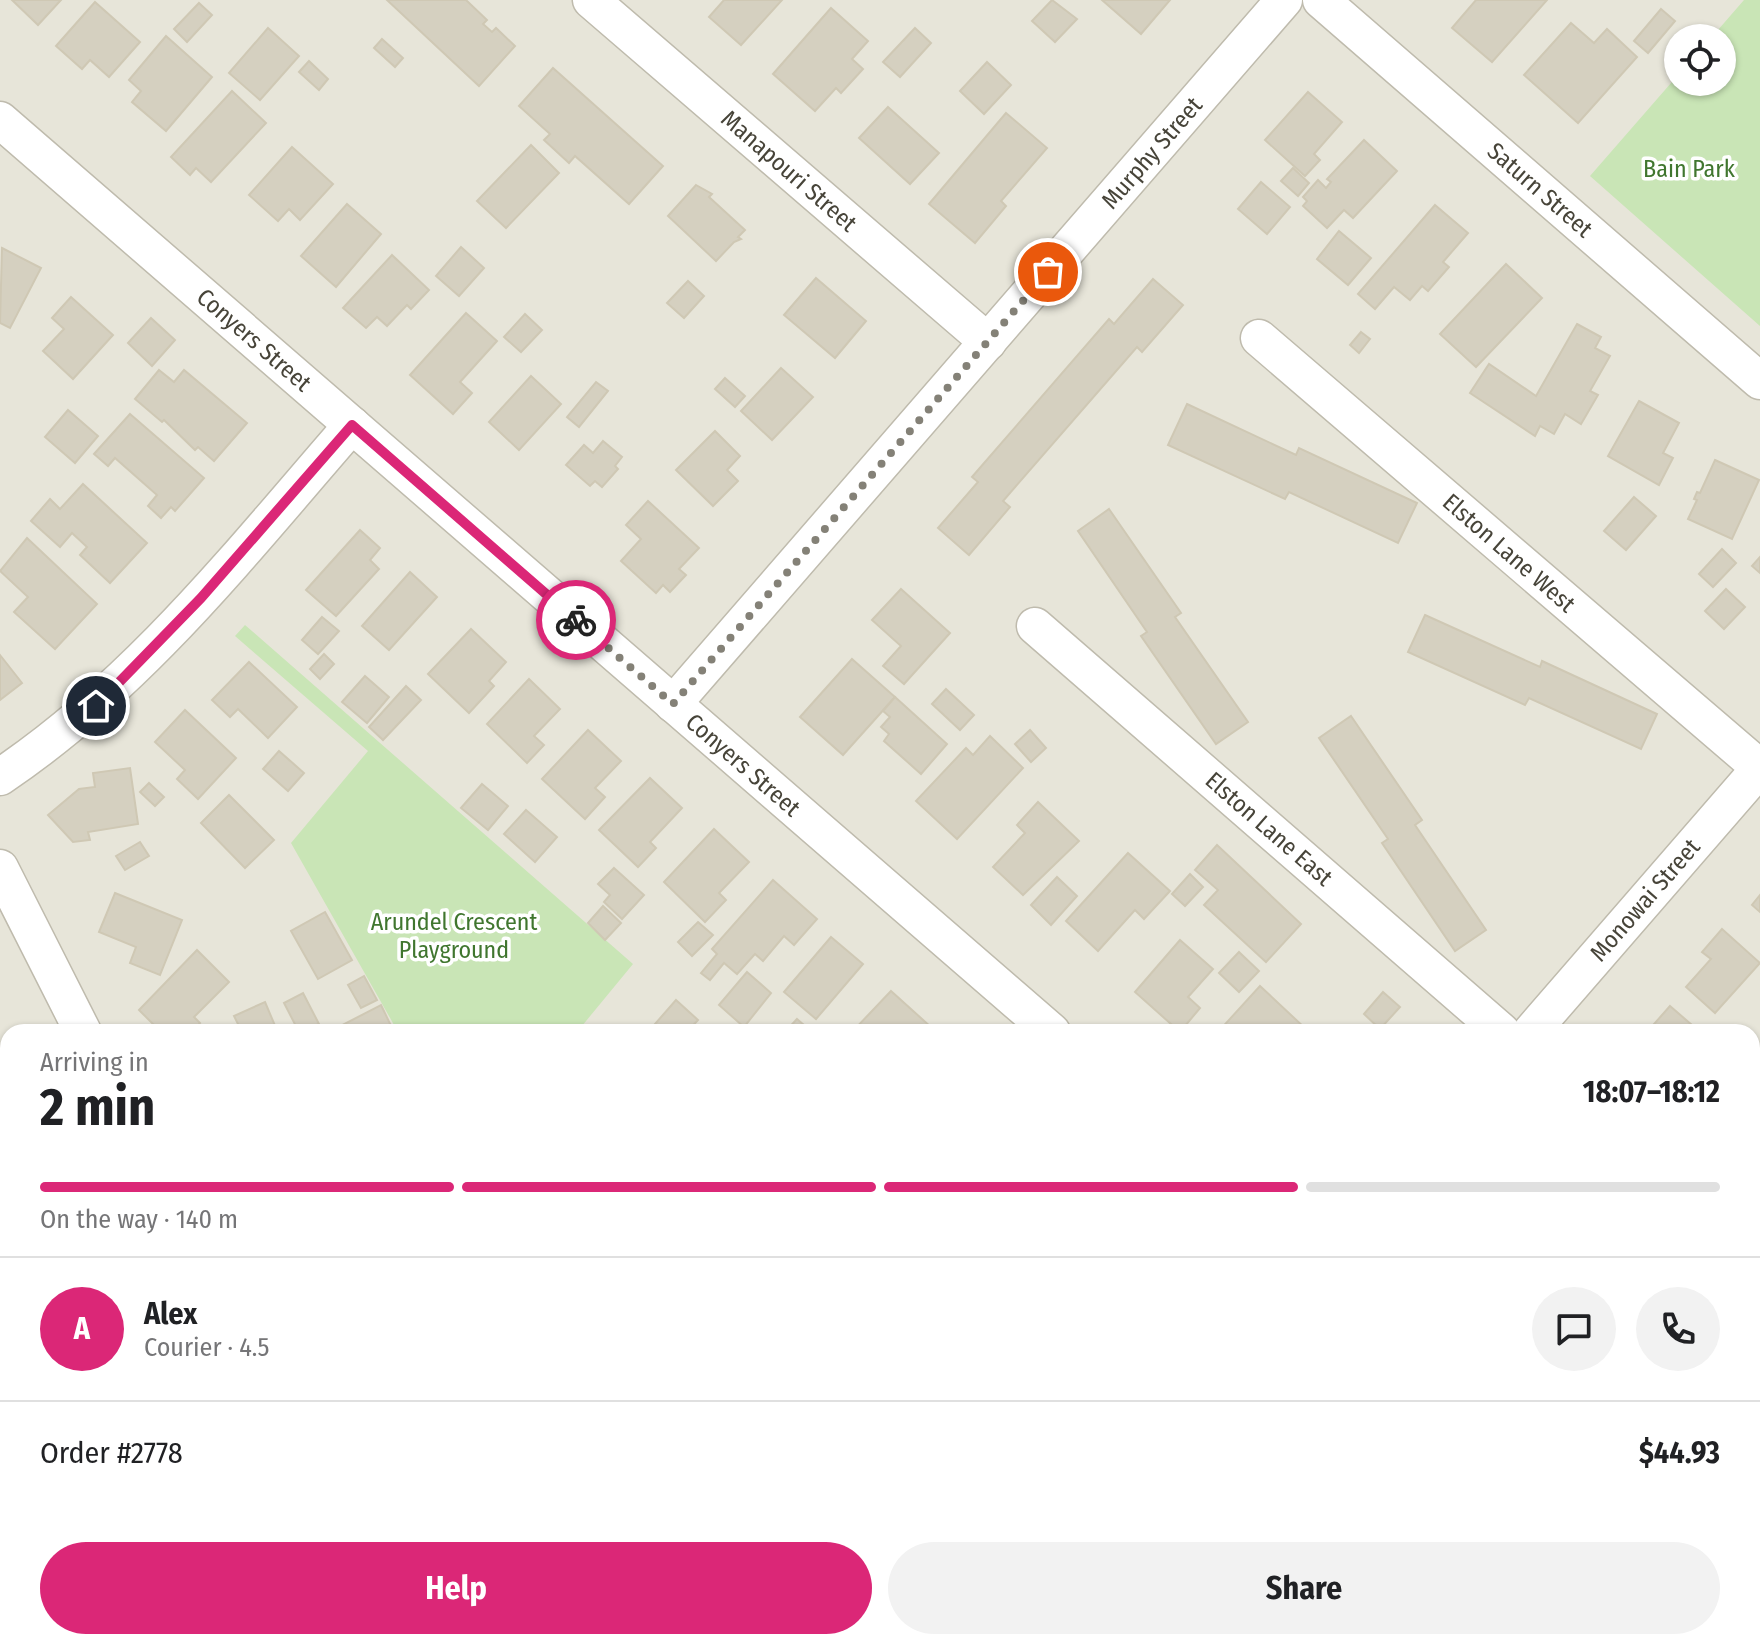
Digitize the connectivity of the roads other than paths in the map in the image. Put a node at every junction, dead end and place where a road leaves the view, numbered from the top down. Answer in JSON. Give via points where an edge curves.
{"nodes":[{"id":1,"x":591,"y":0,"type":"edge"},
{"id":2,"x":1284,"y":0,"type":"edge"},
{"id":3,"x":1321,"y":0,"type":"edge"},
{"id":4,"x":0,"y":120,"type":"edge"},
{"id":5,"x":1259,"y":338,"type":"dead end"},
{"id":6,"x":988,"y":342,"type":"junction"},
{"id":7,"x":1760,"y":381,"type":"edge"},
{"id":8,"x":352,"y":425,"type":"junction"},
{"id":9,"x":1035,"y":626,"type":"dead end"},
{"id":10,"x":673,"y":704,"type":"junction"},
{"id":11,"x":1760,"y":768,"type":"edge"},
{"id":12,"x":0,"y":777,"type":"edge"},
{"id":13,"x":0,"y":868,"type":"edge"},
{"id":14,"x":79,"y":1024,"type":"edge"},
{"id":15,"x":1043,"y":1024,"type":"edge"},
{"id":16,"x":1493,"y":1024,"type":"edge"},
{"id":17,"x":1538,"y":1024,"type":"edge"}],
"edges":[{"from":1,"to":6,"type":"street","name":"Manapouri Street"},
{"from":2,"to":6,"type":"street","name":"Murphy Street"},
{"from":3,"to":7,"type":"street","name":"Saturn Street"},
{"from":4,"to":8,"type":"street","name":"Conyers Street"},
{"from":5,"to":11,"type":"street","name":"Elston Lane West"},
{"from":6,"to":10,"type":"street","name":"Murphy Street"},
{"from":8,"to":10,"type":"street","name":"Conyers Street"},
{"from":8,"to":12,"type":"street","via":[[152,651],[96,706]]},
{"from":9,"to":16,"type":"street","name":"Elston Lane East"},
{"from":10,"to":15,"type":"street","name":"Conyers Street"},
{"from":11,"to":17,"type":"street","name":"Monowai Street"},
{"from":13,"to":14,"type":"street"}]}
